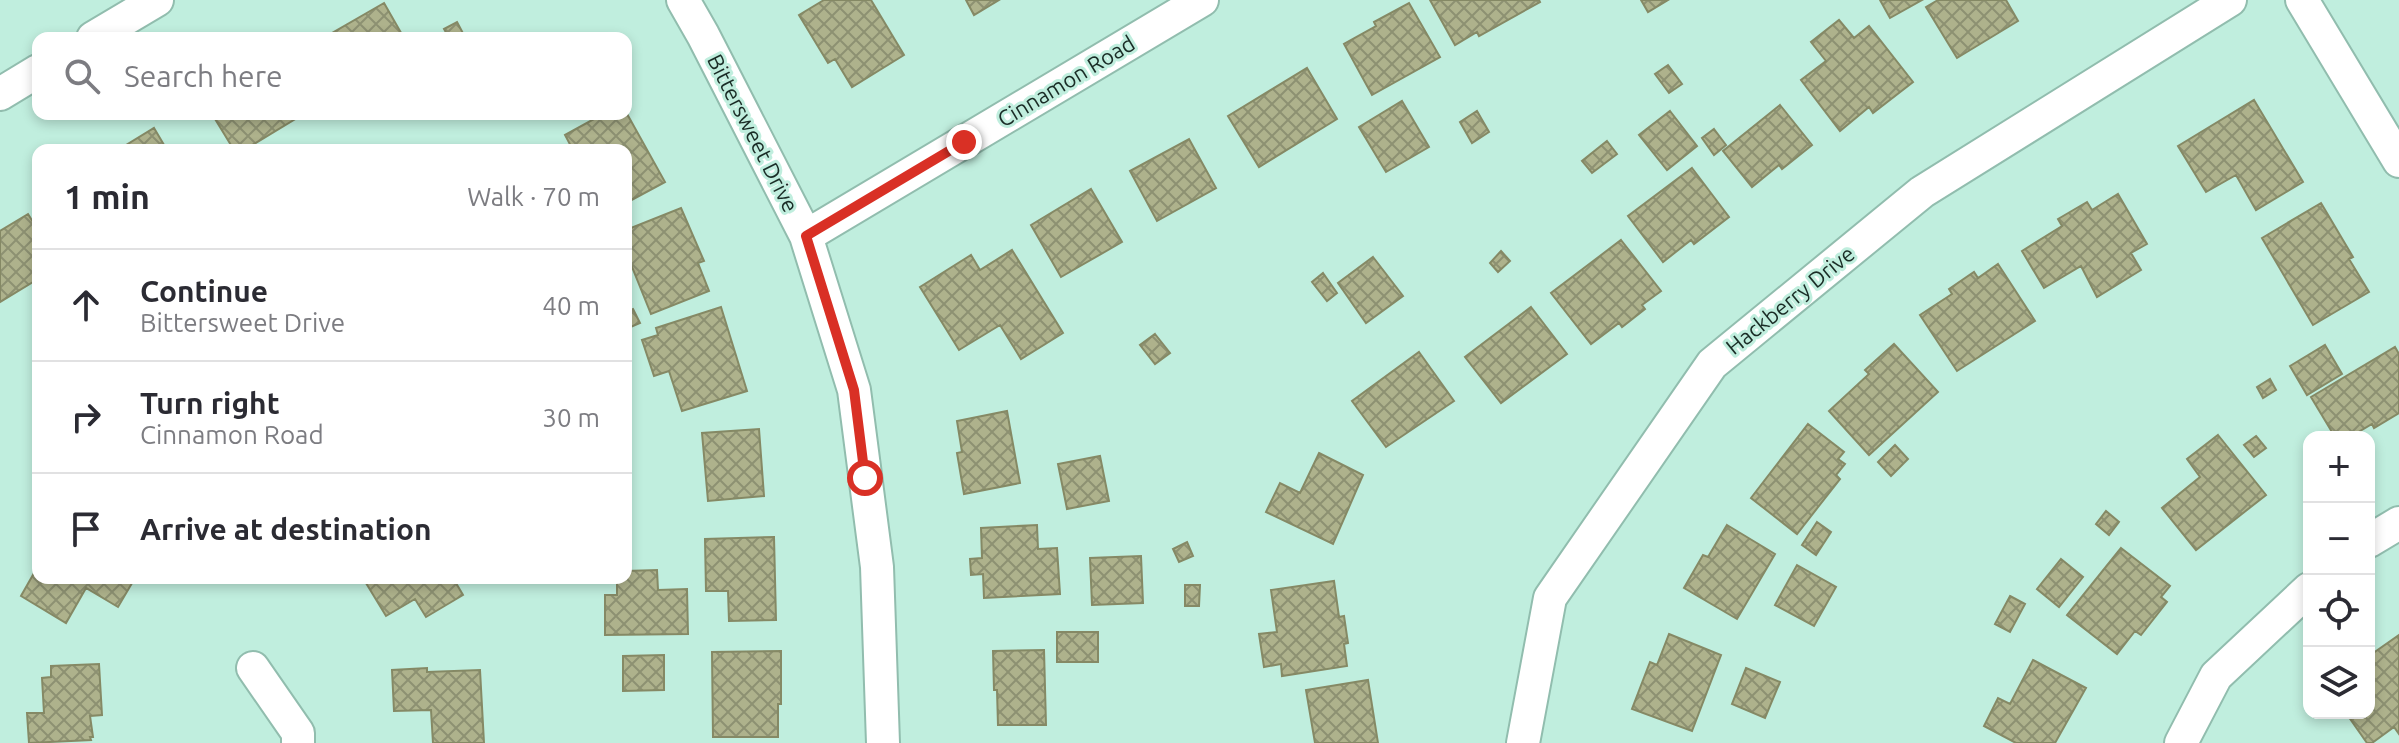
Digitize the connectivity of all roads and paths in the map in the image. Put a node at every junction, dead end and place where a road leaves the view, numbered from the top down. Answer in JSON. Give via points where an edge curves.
{"nodes":[{"id":1,"x":157,"y":0,"type":"edge"},
{"id":2,"x":683,"y":0,"type":"edge"},
{"id":3,"x":1202,"y":0,"type":"edge"},
{"id":4,"x":2230,"y":0,"type":"edge"},
{"id":5,"x":2302,"y":0,"type":"edge"},
{"id":6,"x":103,"y":32,"type":"edge"},
{"id":7,"x":32,"y":75,"type":"edge"},
{"id":8,"x":0,"y":94,"type":"edge"},
{"id":9,"x":2399,"y":161,"type":"edge"},
{"id":10,"x":806,"y":236,"type":"junction"},
{"id":11,"x":2399,"y":523,"type":"edge"},
{"id":12,"x":2375,"y":537,"type":"edge"},
{"id":13,"x":2303,"y":595,"type":"edge"},
{"id":14,"x":253,"y":668,"type":"dead end"},
{"id":15,"x":298,"y":743,"type":"edge"},
{"id":16,"x":883,"y":743,"type":"edge"},
{"id":17,"x":1523,"y":743,"type":"edge"},
{"id":18,"x":2181,"y":743,"type":"edge"}],
"edges":[{"from":1,"to":6,"type":"street"},
{"from":2,"to":10,"type":"street","name":"Bittersweet Drive"},
{"from":3,"to":10,"type":"street","name":"Cinnamon Road"},
{"from":4,"to":17,"type":"street","name":"Hackberry Drive","via":[[1922,192],[1712,364],[1550,598]]},
{"from":5,"to":9,"type":"street"},
{"from":7,"to":8,"type":"street"},
{"from":10,"to":16,"type":"street","name":"Bittersweet Drive","via":[[854,390],[877,567]]},
{"from":11,"to":12,"type":"street"},
{"from":13,"to":18,"type":"street","via":[[2216,676]]},
{"from":14,"to":15,"type":"street","via":[[298,733]]}]}
